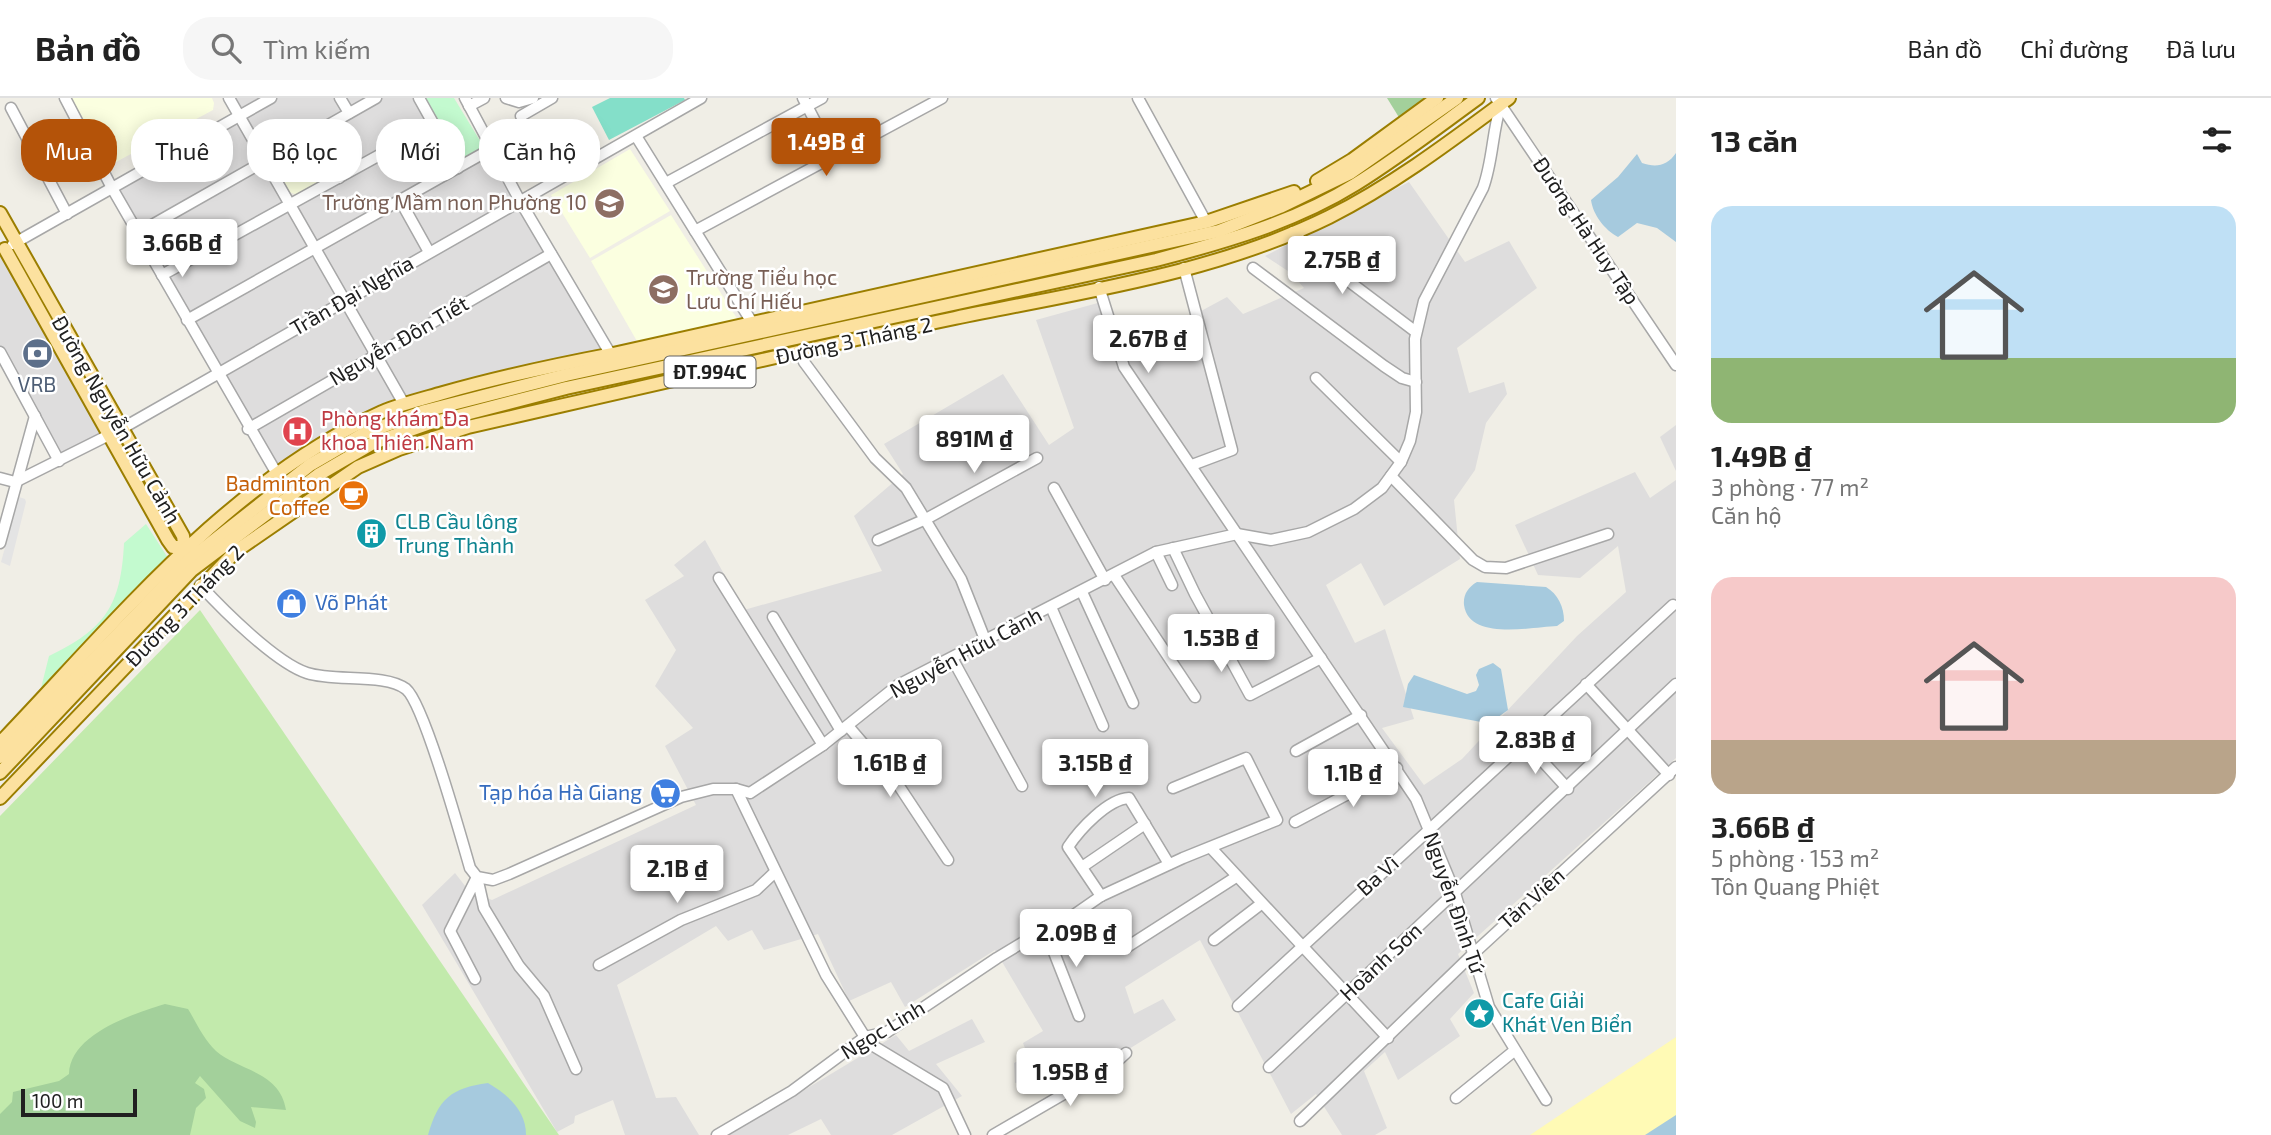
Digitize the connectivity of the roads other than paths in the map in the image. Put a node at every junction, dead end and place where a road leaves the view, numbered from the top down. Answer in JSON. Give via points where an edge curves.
{"nodes":[{"id":1,"x":65,"y":98,"type":"edge"},
{"id":2,"x":229,"y":98,"type":"edge"},
{"id":3,"x":271,"y":98,"type":"edge"},
{"id":4,"x":340,"y":98,"type":"edge"},
{"id":5,"x":376,"y":98,"type":"edge"},
{"id":6,"x":419,"y":98,"type":"edge"},
{"id":7,"x":484,"y":98,"type":"edge"},
{"id":8,"x":506,"y":98,"type":"edge"},
{"id":9,"x":533,"y":98,"type":"edge"},
{"id":10,"x":552,"y":98,"type":"edge"},
{"id":11,"x":822,"y":98,"type":"edge"},
{"id":12,"x":942,"y":98,"type":"edge"},
{"id":13,"x":1138,"y":98,"type":"edge"},
{"id":14,"x":1437,"y":98,"type":"edge"},
{"id":15,"x":1457,"y":98,"type":"edge"},
{"id":16,"x":1478,"y":98,"type":"edge"},
{"id":17,"x":695,"y":100,"type":"edge"},
{"id":18,"x":1502,"y":100,"type":"edge"},
{"id":19,"x":467,"y":102,"type":"edge"},
{"id":20,"x":805,"y":102,"type":"edge"},
{"id":21,"x":11,"y":108,"type":"dead end"},
{"id":22,"x":349,"y":113,"type":"junction"},
{"id":23,"x":239,"y":116,"type":"junction"},
{"id":24,"x":521,"y":116,"type":"dead end"},
{"id":25,"x":339,"y":119,"type":"edge"},
{"id":26,"x":431,"y":119,"type":"edge"},
{"id":27,"x":479,"y":126,"type":"edge"},
{"id":28,"x":247,"y":130,"type":"edge"},
{"id":29,"x":636,"y":136,"type":"junction"},
{"id":30,"x":834,"y":156,"type":"junction"},
{"id":31,"x":247,"y":171,"type":"edge"},
{"id":32,"x":277,"y":182,"type":"edge"},
{"id":33,"x":332,"y":182,"type":"edge"},
{"id":34,"x":432,"y":182,"type":"edge"},
{"id":35,"x":509,"y":182,"type":"edge"},
{"id":36,"x":666,"y":183,"type":"junction"},
{"id":37,"x":112,"y":188,"type":"junction"},
{"id":38,"x":400,"y":200,"type":"junction"},
{"id":39,"x":520,"y":201,"type":"junction"},
{"id":40,"x":290,"y":205,"type":"junction"},
{"id":41,"x":0,"y":213,"type":"edge"},
{"id":42,"x":67,"y":214,"type":"junction"},
{"id":43,"x":1206,"y":222,"type":"junction"},
{"id":44,"x":695,"y":231,"type":"junction"},
{"id":45,"x":1293,"y":232,"type":"junction"},
{"id":46,"x":138,"y":233,"type":"junction"},
{"id":47,"x":7,"y":248,"type":"edge"},
{"id":48,"x":314,"y":249,"type":"junction"},
{"id":49,"x":429,"y":252,"type":"junction"},
{"id":50,"x":551,"y":254,"type":"junction"},
{"id":51,"x":1184,"y":268,"type":"junction"},
{"id":52,"x":1253,"y":268,"type":"dead end"},
{"id":53,"x":162,"y":275,"type":"junction"},
{"id":54,"x":1099,"y":287,"type":"junction"},
{"id":55,"x":343,"y":301,"type":"junction"},
{"id":56,"x":799,"y":318,"type":"junction"},
{"id":57,"x":187,"y":320,"type":"junction"},
{"id":58,"x":756,"y":328,"type":"junction"},
{"id":59,"x":1416,"y":332,"type":"junction"},
{"id":60,"x":770,"y":344,"type":"junction"},
{"id":61,"x":0,"y":352,"type":"edge"},
{"id":62,"x":801,"y":352,"type":"junction"},
{"id":63,"x":374,"y":355,"type":"junction"},
{"id":64,"x":773,"y":358,"type":"junction"},
{"id":65,"x":614,"y":359,"type":"junction"},
{"id":66,"x":1676,"y":365,"type":"edge"},
{"id":67,"x":217,"y":374,"type":"junction"},
{"id":68,"x":1316,"y":378,"type":"dead end"},
{"id":69,"x":1416,"y":382,"type":"junction"},
{"id":70,"x":404,"y":404,"type":"junction"},
{"id":71,"x":35,"y":416,"type":"junction"},
{"id":72,"x":248,"y":429,"type":"junction"},
{"id":73,"x":115,"y":432,"type":"junction"},
{"id":74,"x":351,"y":456,"type":"junction"},
{"id":75,"x":1037,"y":458,"type":"dead end"},
{"id":76,"x":59,"y":461,"type":"junction"},
{"id":77,"x":1401,"y":462,"type":"junction"},
{"id":78,"x":1192,"y":465,"type":"junction"},
{"id":79,"x":358,"y":467,"type":"junction"},
{"id":80,"x":277,"y":474,"type":"junction"},
{"id":81,"x":1391,"y":476,"type":"junction"},
{"id":82,"x":0,"y":478,"type":"edge"},
{"id":83,"x":15,"y":482,"type":"junction"},
{"id":84,"x":1054,"y":488,"type":"dead end"},
{"id":85,"x":297,"y":490,"type":"junction"},
{"id":86,"x":303,"y":503,"type":"junction"},
{"id":87,"x":926,"y":519,"type":"junction"},
{"id":88,"x":253,"y":522,"type":"junction"},
{"id":89,"x":264,"y":530,"type":"junction"},
{"id":90,"x":1237,"y":534,"type":"junction"},
{"id":91,"x":1608,"y":534,"type":"dead end"},
{"id":92,"x":878,"y":540,"type":"dead end"},
{"id":93,"x":0,"y":543,"type":"edge"},
{"id":94,"x":1173,"y":548,"type":"junction"},
{"id":95,"x":1156,"y":552,"type":"junction"},
{"id":96,"x":187,"y":557,"type":"junction"},
{"id":97,"x":719,"y":578,"type":"dead end"},
{"id":98,"x":1109,"y":578,"type":"junction"},
{"id":99,"x":200,"y":585,"type":"junction"},
{"id":100,"x":1172,"y":585,"type":"dead end"},
{"id":101,"x":1082,"y":592,"type":"junction"},
{"id":102,"x":1673,"y":605,"type":"dead end"},
{"id":103,"x":1051,"y":607,"type":"junction"},
{"id":104,"x":773,"y":617,"type":"dead end"},
{"id":105,"x":986,"y":642,"type":"junction"},
{"id":106,"x":952,"y":658,"type":"junction"},
{"id":107,"x":1321,"y":658,"type":"junction"},
{"id":108,"x":1586,"y":684,"type":"junction"},
{"id":109,"x":1676,"y":684,"type":"edge"},
{"id":110,"x":1195,"y":696,"type":"dead end"},
{"id":111,"x":1133,"y":703,"type":"dead end"},
{"id":112,"x":1360,"y":715,"type":"junction"},
{"id":113,"x":1103,"y":726,"type":"dead end"},
{"id":114,"x":844,"y":729,"type":"junction"},
{"id":115,"x":1629,"y":731,"type":"junction"},
{"id":116,"x":1525,"y":742,"type":"junction"},
{"id":117,"x":0,"y":743,"type":"edge"},
{"id":118,"x":823,"y":745,"type":"junction"},
{"id":119,"x":1296,"y":751,"type":"dead end"},
{"id":120,"x":0,"y":757,"type":"edge"},
{"id":121,"x":1397,"y":768,"type":"junction"},
{"id":122,"x":1672,"y":771,"type":"edge"},
{"id":123,"x":0,"y":773,"type":"edge"},
{"id":124,"x":1022,"y":786,"type":"dead end"},
{"id":125,"x":1173,"y":788,"type":"dead end"},
{"id":126,"x":736,"y":789,"type":"junction"},
{"id":127,"x":1568,"y":789,"type":"junction"},
{"id":128,"x":0,"y":798,"type":"edge"},
{"id":129,"x":1295,"y":822,"type":"dead end"},
{"id":130,"x":1145,"y":824,"type":"junction"},
{"id":131,"x":1429,"y":829,"type":"junction"},
{"id":132,"x":1211,"y":848,"type":"junction"},
{"id":133,"x":948,"y":860,"type":"dead end"},
{"id":134,"x":1169,"y":864,"type":"junction"},
{"id":135,"x":1082,"y":867,"type":"junction"},
{"id":136,"x":774,"y":873,"type":"junction"},
{"id":137,"x":477,"y":877,"type":"junction"},
{"id":138,"x":1236,"y":877,"type":"junction"},
{"id":139,"x":1455,"y":893,"type":"junction"},
{"id":140,"x":1101,"y":896,"type":"junction"},
{"id":141,"x":1261,"y":904,"type":"junction"},
{"id":142,"x":1046,"y":932,"type":"junction"},
{"id":143,"x":1214,"y":940,"type":"dead end"},
{"id":144,"x":1127,"y":947,"type":"dead end"},
{"id":145,"x":1300,"y":947,"type":"junction"},
{"id":146,"x":1473,"y":954,"type":"junction"},
{"id":147,"x":599,"y":965,"type":"dead end"},
{"id":148,"x":475,"y":979,"type":"dead end"},
{"id":149,"x":1346,"y":994,"type":"junction"},
{"id":150,"x":1238,"y":1006,"type":"dead end"},
{"id":151,"x":1079,"y":1016,"type":"dead end"},
{"id":152,"x":865,"y":1037,"type":"junction"},
{"id":153,"x":1388,"y":1038,"type":"junction"},
{"id":154,"x":1514,"y":1051,"type":"junction"},
{"id":155,"x":1126,"y":1053,"type":"dead end"},
{"id":156,"x":1269,"y":1067,"type":"dead end"},
{"id":157,"x":576,"y":1069,"type":"dead end"},
{"id":158,"x":1456,"y":1098,"type":"dead end"},
{"id":159,"x":1546,"y":1100,"type":"dead end"},
{"id":160,"x":1300,"y":1121,"type":"dead end"},
{"id":161,"x":717,"y":1135,"type":"edge"},
{"id":162,"x":965,"y":1135,"type":"edge"},
{"id":163,"x":993,"y":1135,"type":"edge"}],
"edges":[{"from":1,"to":37,"type":"street"},
{"from":2,"to":23,"type":"street"},
{"from":3,"to":23,"type":"street"},
{"from":4,"to":22,"type":"street"},
{"from":5,"to":22,"type":"street"},
{"from":6,"to":26,"type":"street"},
{"from":7,"to":19,"type":"street"},
{"from":8,"to":9,"type":"street","via":[[519,102]]},
{"from":10,"to":24,"type":"street"},
{"from":11,"to":20,"type":"street"},
{"from":12,"to":30,"type":"street"},
{"from":13,"to":43,"type":"street"},
{"from":14,"to":43,"type":"main road","name":"Đường 3 Tháng 2","number":"ĐT.994C","via":[[1324,177],[1283,197]]},
{"from":15,"to":56,"type":"main road","name":"Đường 3 Tháng 2","number":"ĐT.994C","via":[[1350,173],[1219,231]]},
{"from":16,"to":60,"type":"main road","name":"Đường 3 Tháng 2","number":"ĐT.994C","via":[[1355,185],[1283,220],[1220,243]]},
{"from":17,"to":29,"type":"street","name":"Trần Đại Nghĩa"},
{"from":18,"to":45,"type":"main road","name":"Đường 3 Tháng 2","number":"ĐT.994C","via":[[1464,132],[1376,191]]},
{"from":18,"to":59,"type":"street","name":"Nguyễn Hữu Cảnh","via":[[1490,169],[1424,302]]},
{"from":18,"to":66,"type":"street","name":"Đường Hà Huy Tập"},
{"from":19,"to":27,"type":"street"},
{"from":20,"to":30,"type":"street"},
{"from":20,"to":36,"type":"street"},
{"from":21,"to":42,"type":"street"},
{"from":22,"to":25,"type":"street"},
{"from":23,"to":28,"type":"street"},
{"from":23,"to":37,"type":"street"},
{"from":29,"to":36,"type":"street"},
{"from":29,"to":39,"type":"street","name":"Trần Đại Nghĩa"},
{"from":30,"to":44,"type":"street"},
{"from":31,"to":46,"type":"street"},
{"from":32,"to":40,"type":"street"},
{"from":33,"to":40,"type":"street"},
{"from":34,"to":38,"type":"street"},
{"from":35,"to":39,"type":"street"},
{"from":36,"to":44,"type":"street"},
{"from":37,"to":42,"type":"street"},
{"from":37,"to":46,"type":"street"},
{"from":38,"to":48,"type":"street"},
{"from":38,"to":49,"type":"street"},
{"from":39,"to":49,"type":"street","name":"Trần Đại Nghĩa"},
{"from":39,"to":50,"type":"street"},
{"from":40,"to":48,"type":"street"},
{"from":40,"to":53,"type":"street"},
{"from":41,"to":47,"type":"main road"},
{"from":42,"to":47,"type":"street"},
{"from":43,"to":56,"type":"main road","name":"Đường 3 Tháng 2","number":"ĐT.994C"},
{"from":44,"to":58,"type":"street"},
{"from":45,"to":51,"type":"main road","name":"Đường 3 Tháng 2","number":"ĐT.994C"},
{"from":45,"to":59,"type":"street","via":[[1328,266]]},
{"from":46,"to":53,"type":"street"},
{"from":47,"to":73,"type":"main road","name":"Đường Nguyễn Hữu Cảnh"},
{"from":48,"to":55,"type":"street"},
{"from":48,"to":57,"type":"street"},
{"from":49,"to":55,"type":"street","name":"Trần Đại Nghĩa"},
{"from":50,"to":63,"type":"street","name":"Nguyễn Đôn Tiết"},
{"from":50,"to":65,"type":"street"},
{"from":51,"to":54,"type":"main road","name":"Đường 3 Tháng 2","number":"ĐT.994C"},
{"from":51,"to":78,"type":"street","via":[[1232,450]]},
{"from":52,"to":69,"type":"street","via":[[1384,366]]},
{"from":53,"to":57,"type":"street"},
{"from":54,"to":62,"type":"main road","name":"Đường 3 Tháng 2","number":"ĐT.994C"},
{"from":54,"to":78,"type":"street","name":"Nguyễn Đình Tứ","via":[[1124,367]]},
{"from":55,"to":63,"type":"street"},
{"from":55,"to":67,"type":"street","name":"Trần Đại Nghĩa"},
{"from":56,"to":58,"type":"main road","name":"Đường 3 Tháng 2","number":"ĐT.994C"},
{"from":57,"to":67,"type":"street"},
{"from":58,"to":65,"type":"main road","name":"Đường 3 Tháng 2","number":"ĐT.994C"},
{"from":59,"to":69,"type":"street","name":"Nguyễn Hữu Cảnh"},
{"from":60,"to":64,"type":"main road"},
{"from":60,"to":74,"type":"main road","name":"Đường 3 Tháng 2","number":"ĐT.994C","via":[[427,424]]},
{"from":61,"to":71,"type":"street"},
{"from":62,"to":64,"type":"main road","name":"Đường 3 Tháng 2","number":"ĐT.994C"},
{"from":62,"to":87,"type":"street","via":[[875,458],[906,488]]},
{"from":63,"to":70,"type":"street"},
{"from":63,"to":72,"type":"street","name":"Nguyễn Đôn Tiết"},
{"from":64,"to":79,"type":"main road","name":"Đường 3 Tháng 2","number":"ĐT.994C","via":[[468,427]]},
{"from":65,"to":70,"type":"main road","name":"Đường 3 Tháng 2","number":"ĐT.994C","via":[[531,370]]},
{"from":65,"to":96,"type":"main road","name":"Đường 3 Tháng 2","number":"ĐT.994C","via":[[425,411],[365,433],[310,465]]},
{"from":67,"to":72,"type":"street"},
{"from":67,"to":73,"type":"street","name":"Trần Đại Nghĩa"},
{"from":68,"to":77,"type":"street"},
{"from":69,"to":77,"type":"street","name":"Nguyễn Hữu Cảnh","via":[[1416,412]]},
{"from":70,"to":80,"type":"main road","name":"Đường 3 Tháng 2","number":"ĐT.994C","via":[[329,439]]},
{"from":71,"to":76,"type":"street"},
{"from":71,"to":83,"type":"street"},
{"from":72,"to":80,"type":"street"},
{"from":73,"to":76,"type":"street","name":"Trần Đại Nghĩa"},
{"from":73,"to":96,"type":"main road","name":"Đường Nguyễn Hữu Cảnh","via":[[173,547]]},
{"from":74,"to":79,"type":"main road"},
{"from":74,"to":85,"type":"main road","name":"Đường 3 Tháng 2","number":"ĐT.994C"},
{"from":75,"to":87,"type":"street"},
{"from":76,"to":83,"type":"street","name":"Trần Đại Nghĩa"},
{"from":77,"to":81,"type":"street","name":"Nguyễn Hữu Cảnh"},
{"from":78,"to":90,"type":"street","name":"Nguyễn Đình Tứ"},
{"from":79,"to":86,"type":"main road","name":"Đường 3 Tháng 2","number":"ĐT.994C"},
{"from":80,"to":96,"type":"main road","name":"Đường 3 Tháng 2","number":"ĐT.994C"},
{"from":81,"to":90,"type":"street","name":"Nguyễn Hữu Cảnh","via":[[1354,509],[1308,532],[1271,540]]},
{"from":81,"to":91,"type":"street","via":[[1485,567],[1506,568]]},
{"from":82,"to":83,"type":"street"},
{"from":83,"to":93,"type":"street"},
{"from":84,"to":98,"type":"street"},
{"from":85,"to":86,"type":"street"},
{"from":85,"to":88,"type":"main road","name":"Đường 3 Tháng 2","number":"ĐT.994C"},
{"from":86,"to":89,"type":"main road","name":"Đường 3 Tháng 2","number":"ĐT.994C"},
{"from":87,"to":92,"type":"street"},
{"from":87,"to":105,"type":"street","via":[[961,579]]},
{"from":88,"to":89,"type":"street"},
{"from":88,"to":96,"type":"main road","name":"Đường 3 Tháng 2","number":"ĐT.994C"},
{"from":89,"to":99,"type":"main road","name":"Đường 3 Tháng 2","number":"ĐT.994C"},
{"from":90,"to":94,"type":"street","name":"Nguyễn Hữu Cảnh"},
{"from":90,"to":107,"type":"street","name":"Nguyễn Đình Tứ"},
{"from":94,"to":95,"type":"street","name":"Nguyễn Hữu Cảnh"},
{"from":94,"to":107,"type":"street","via":[[1250,695]]},
{"from":95,"to":98,"type":"street","name":"Nguyễn Hữu Cảnh"},
{"from":95,"to":100,"type":"street"},
{"from":96,"to":99,"type":"main road"},
{"from":96,"to":117,"type":"main road","name":"Đường 3 Tháng 2","number":"ĐT.994C"},
{"from":96,"to":120,"type":"main road","name":"Đường 3 Tháng 2","number":"ĐT.994C"},
{"from":96,"to":123,"type":"main road","name":"Đường 3 Tháng 2","number":"ĐT.994C"},
{"from":97,"to":118,"type":"street"},
{"from":98,"to":101,"type":"street","name":"Nguyễn Hữu Cảnh"},
{"from":98,"to":110,"type":"street"},
{"from":99,"to":128,"type":"main road","name":"Đường 3 Tháng 2","number":"ĐT.994C"},
{"from":99,"to":137,"type":"street","via":[[289,665],[331,678],[393,682],[407,690],[425,725],[470,868]]},
{"from":101,"to":103,"type":"street","name":"Nguyễn Hữu Cảnh"},
{"from":101,"to":111,"type":"street"},
{"from":102,"to":108,"type":"street","name":"Ba Vì"},
{"from":103,"to":105,"type":"street","name":"Nguyễn Hữu Cảnh"},
{"from":103,"to":113,"type":"street"},
{"from":104,"to":114,"type":"street"},
{"from":105,"to":106,"type":"street","name":"Nguyễn Hữu Cảnh"},
{"from":106,"to":114,"type":"street","name":"Nguyễn Hữu Cảnh","via":[[898,685]]},
{"from":106,"to":124,"type":"street"},
{"from":107,"to":112,"type":"street","name":"Nguyễn Đình Tứ"},
{"from":108,"to":115,"type":"street"},
{"from":108,"to":116,"type":"street","name":"Ba Vì"},
{"from":109,"to":115,"type":"street","name":"Hoành Sơn"},
{"from":112,"to":119,"type":"street"},
{"from":112,"to":121,"type":"street","name":"Nguyễn Đình Tứ"},
{"from":114,"to":118,"type":"street","name":"Nguyễn Hữu Cảnh"},
{"from":114,"to":133,"type":"street","via":[[897,783]]},
{"from":115,"to":122,"type":"street"},
{"from":115,"to":127,"type":"street","name":"Hoành Sơn"},
{"from":116,"to":127,"type":"street"},
{"from":116,"to":131,"type":"street","name":"Ba Vì"},
{"from":118,"to":126,"type":"street","name":"Nguyễn Hữu Cảnh","via":[[750,793]]},
{"from":121,"to":129,"type":"street"},
{"from":121,"to":131,"type":"street","name":"Nguyễn Đình Tứ"},
{"from":122,"to":146,"type":"street","name":"Tản Viên"},
{"from":125,"to":132,"type":"street","name":"Ngọc Linh","via":[[1246,758],[1277,820]]},
{"from":126,"to":136,"type":"street"},
{"from":126,"to":137,"type":"street","name":"Nguyễn Hữu Cảnh","via":[[681,797],[509,874],[493,880]]},
{"from":127,"to":139,"type":"street","name":"Hoành Sơn"},
{"from":130,"to":134,"type":"street"},
{"from":130,"to":135,"type":"street"},
{"from":130,"to":135,"type":"street","via":[[1129,798],[1119,799],[1068,847]]},
{"from":131,"to":139,"type":"street","name":"Nguyễn Đình Tứ"},
{"from":131,"to":145,"type":"street","name":"Ba Vì"},
{"from":132,"to":134,"type":"street","name":"Ngọc Linh"},
{"from":132,"to":138,"type":"street"},
{"from":134,"to":140,"type":"street","name":"Ngọc Linh"},
{"from":135,"to":140,"type":"street"},
{"from":136,"to":147,"type":"street","via":[[756,890],[681,920]]},
{"from":136,"to":152,"type":"street","via":[[825,975]]},
{"from":137,"to":148,"type":"street","via":[[450,932]]},
{"from":137,"to":157,"type":"street","via":[[484,908],[519,967],[544,996]]},
{"from":138,"to":141,"type":"street"},
{"from":138,"to":144,"type":"street"},
{"from":139,"to":146,"type":"street","name":"Nguyễn Đình Tứ"},
{"from":139,"to":149,"type":"street","name":"Hoành Sơn"},
{"from":140,"to":142,"type":"street","name":"Ngọc Linh"},
{"from":141,"to":143,"type":"street"},
{"from":141,"to":145,"type":"street"},
{"from":142,"to":151,"type":"street"},
{"from":142,"to":152,"type":"street","name":"Ngọc Linh","via":[[997,958],[887,1032]]},
{"from":145,"to":149,"type":"street"},
{"from":145,"to":150,"type":"street","name":"Ba Vì"},
{"from":146,"to":153,"type":"street","name":"Tản Viên"},
{"from":146,"to":154,"type":"street","name":"Nguyễn Đình Tứ","via":[[1489,1007]]},
{"from":149,"to":153,"type":"street"},
{"from":149,"to":156,"type":"street","name":"Hoành Sơn"},
{"from":152,"to":161,"type":"street","name":"Ngọc Linh","via":[[792,1091]]},
{"from":152,"to":162,"type":"street","via":[[943,1088]]},
{"from":153,"to":160,"type":"street","name":"Tản Viên"},
{"from":154,"to":158,"type":"street"},
{"from":154,"to":159,"type":"street","name":"Nguyễn Đình Tứ"},
{"from":155,"to":163,"type":"street","via":[[1112,1066]]}]}
